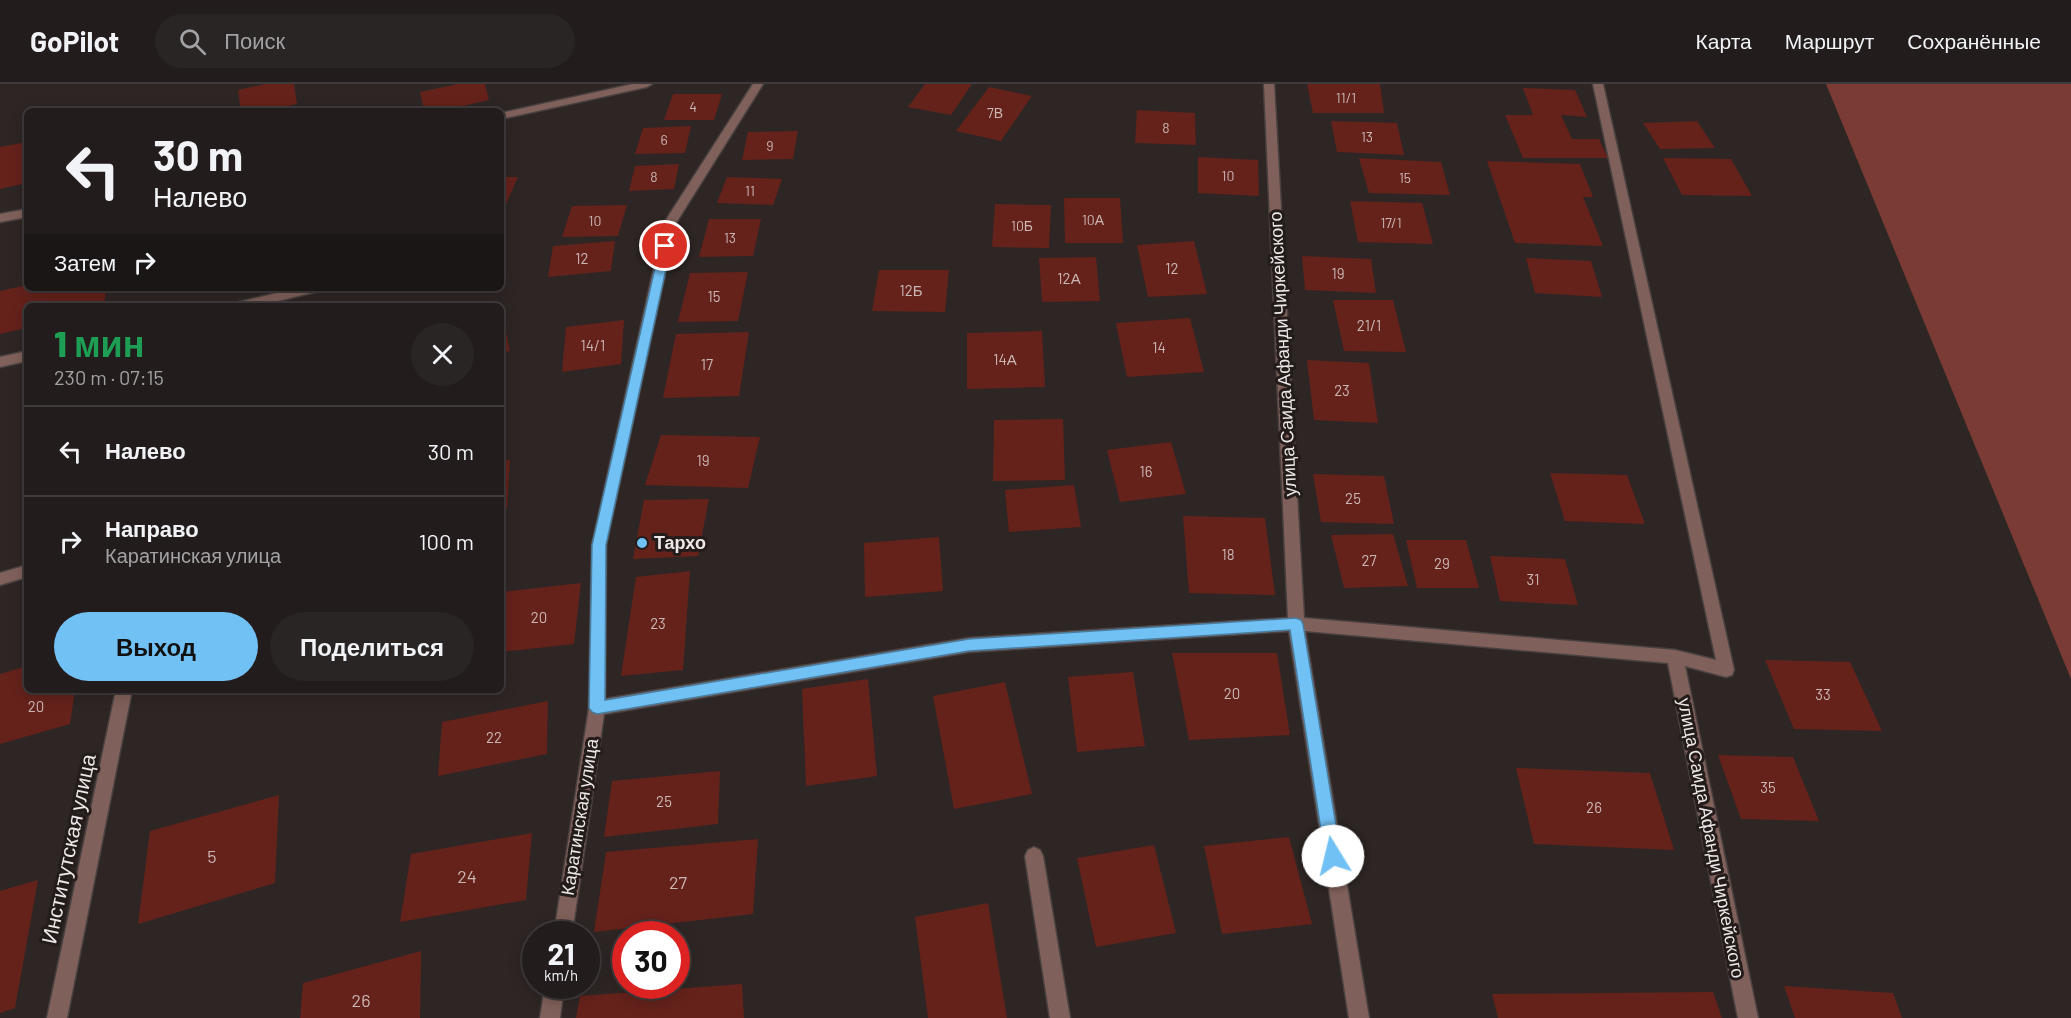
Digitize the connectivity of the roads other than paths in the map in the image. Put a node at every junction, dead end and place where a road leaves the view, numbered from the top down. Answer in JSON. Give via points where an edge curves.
{"nodes":[{"id":1,"x":647,"y":84,"type":"edge"},
{"id":2,"x":758,"y":84,"type":"edge"},
{"id":3,"x":1269,"y":84,"type":"edge"},
{"id":4,"x":1598,"y":84,"type":"edge"},
{"id":5,"x":504,"y":115,"type":"edge"},
{"id":6,"x":24,"y":214,"type":"edge"},
{"id":7,"x":0,"y":218,"type":"edge"},
{"id":8,"x":302,"y":291,"type":"edge"},
{"id":9,"x":252,"y":303,"type":"edge"},
{"id":10,"x":24,"y":357,"type":"edge"},
{"id":11,"x":0,"y":362,"type":"edge"},
{"id":12,"x":24,"y":572,"type":"edge"},
{"id":13,"x":0,"y":579,"type":"edge"},
{"id":14,"x":1296,"y":624,"type":"junction"},
{"id":15,"x":1675,"y":657,"type":"junction"},
{"id":16,"x":123,"y":693,"type":"edge"},
{"id":17,"x":597,"y":708,"type":"junction"},
{"id":18,"x":1034,"y":856,"type":"dead end"},
{"id":19,"x":565,"y":921,"type":"edge"},
{"id":20,"x":553,"y":999,"type":"edge"},
{"id":21,"x":57,"y":1018,"type":"edge"},
{"id":22,"x":550,"y":1018,"type":"edge"},
{"id":23,"x":1060,"y":1018,"type":"edge"},
{"id":24,"x":1359,"y":1018,"type":"edge"},
{"id":25,"x":1748,"y":1018,"type":"edge"}],
"edges":[{"from":1,"to":5,"type":"street"},
{"from":2,"to":17,"type":"street","name":"Каратинская улица","via":[[670,222],[599,545]]},
{"from":3,"to":14,"type":"street","name":"улица Саида Афанди Чиркейского"},
{"from":4,"to":15,"type":"street","via":[[1726,670]]},
{"from":6,"to":7,"type":"street"},
{"from":8,"to":9,"type":"street"},
{"from":10,"to":11,"type":"street"},
{"from":12,"to":13,"type":"street"},
{"from":14,"to":15,"type":"street"},
{"from":14,"to":17,"type":"street","via":[[969,645]]},
{"from":14,"to":24,"type":"street","name":"улица Саида Афанди Чиркейского"},
{"from":15,"to":25,"type":"street","name":"улица Саида Афанди Чиркейского"},
{"from":16,"to":21,"type":"street","name":"Институтская улица"},
{"from":17,"to":19,"type":"street","name":"Каратинская улица"},
{"from":18,"to":23,"type":"street"},
{"from":20,"to":22,"type":"street"}]}
